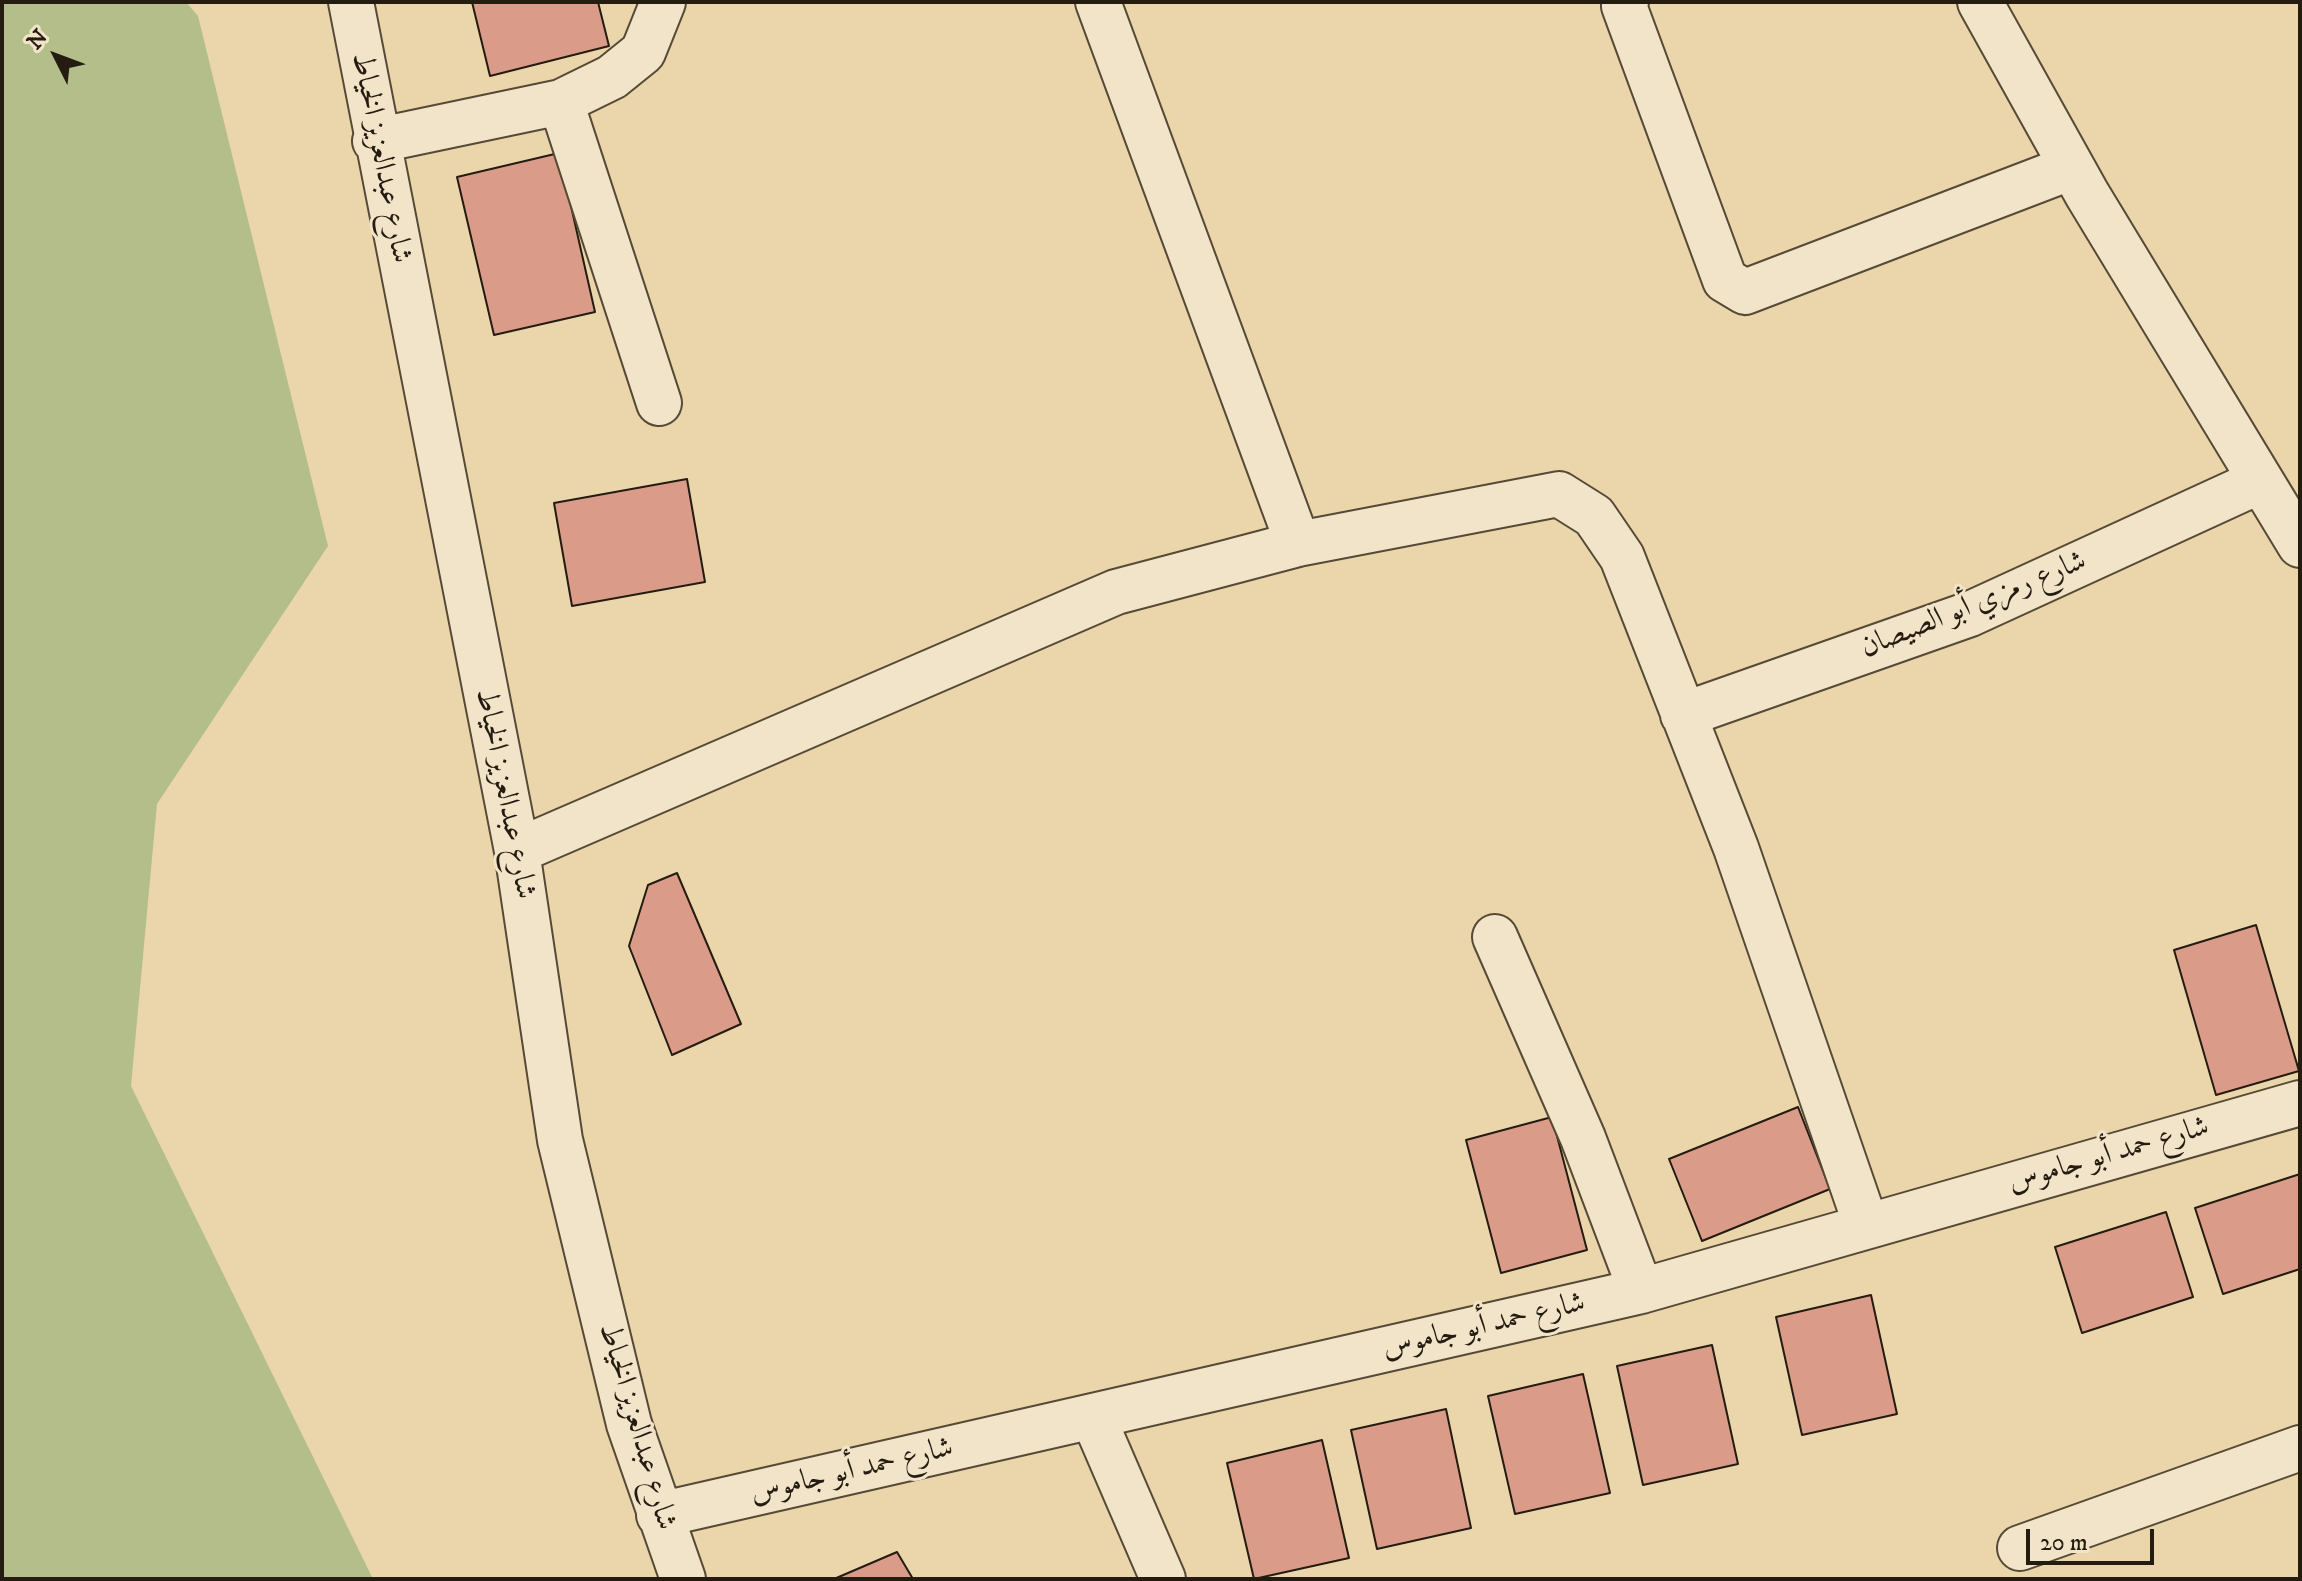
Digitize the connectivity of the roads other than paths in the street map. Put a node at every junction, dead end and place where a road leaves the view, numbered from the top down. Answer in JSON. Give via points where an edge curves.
{"nodes":[{"id":1,"x":351,"y":2,"type":"edge"},
{"id":2,"x":663,"y":2,"type":"edge"},
{"id":3,"x":1098,"y":2,"type":"edge"},
{"id":4,"x":1626,"y":2,"type":"edge"},
{"id":5,"x":1980,"y":2,"type":"edge"},
{"id":6,"x":561,"y":102,"type":"junction"},
{"id":7,"x":375,"y":141,"type":"junction"},
{"id":8,"x":2072,"y":167,"type":"junction"},
{"id":9,"x":659,"y":403,"type":"dead end"},
{"id":10,"x":2260,"y":481,"type":"junction"},
{"id":11,"x":1298,"y":544,"type":"junction"},
{"id":12,"x":2300,"y":545,"type":"edge"},
{"id":13,"x":1683,"y":715,"type":"junction"},
{"id":14,"x":517,"y":851,"type":"junction"},
{"id":15,"x":1495,"y":937,"type":"dead end"},
{"id":16,"x":2300,"y":1103,"type":"edge"},
{"id":17,"x":1866,"y":1225,"type":"junction"},
{"id":18,"x":1641,"y":1291,"type":"junction"},
{"id":19,"x":1093,"y":1417,"type":"junction"},
{"id":20,"x":2300,"y":1448,"type":"edge"},
{"id":21,"x":659,"y":1515,"type":"junction"},
{"id":22,"x":2020,"y":1548,"type":"dead end"},
{"id":23,"x":683,"y":1579,"type":"edge"},
{"id":24,"x":1163,"y":1579,"type":"edge"}],
"edges":[{"from":1,"to":7,"type":"street","name":"شارع عبدالعزيز الخياط"},
{"from":2,"to":6,"type":"street","via":[[643,52],[612,77]]},
{"from":3,"to":11,"type":"street"},
{"from":4,"to":8,"type":"street","via":[[1725,280],[1745,292]]},
{"from":5,"to":8,"type":"street"},
{"from":6,"to":7,"type":"street"},
{"from":6,"to":9,"type":"street"},
{"from":7,"to":14,"type":"street","name":"شارع عبدالعزيز الخياط"},
{"from":8,"to":10,"type":"street"},
{"from":10,"to":12,"type":"street"},
{"from":10,"to":13,"type":"street","name":"شارع رمزي أبو الصيصان","via":[[1970,614]]},
{"from":11,"to":13,"type":"street","via":[[1559,494],[1594,516],[1622,557]]},
{"from":11,"to":14,"type":"street","via":[[1116,592]]},
{"from":13,"to":17,"type":"street","via":[[1736,848]]},
{"from":14,"to":21,"type":"street","name":"شارع عبدالعزيز الخياط","via":[[560,1140],[629,1424]]},
{"from":15,"to":18,"type":"street","via":[[1565,1094]]},
{"from":16,"to":17,"type":"street","name":"شارع حمد أبو جاموس"},
{"from":17,"to":18,"type":"street","name":"شارع حمد أبو جاموس"},
{"from":18,"to":19,"type":"street","name":"شارع حمد أبو جاموس"},
{"from":19,"to":21,"type":"street","name":"شارع حمد أبو جاموس"},
{"from":19,"to":24,"type":"street"},
{"from":20,"to":22,"type":"street"},
{"from":21,"to":23,"type":"street","name":"شارع عبدالعزيز الخياط"}]}
